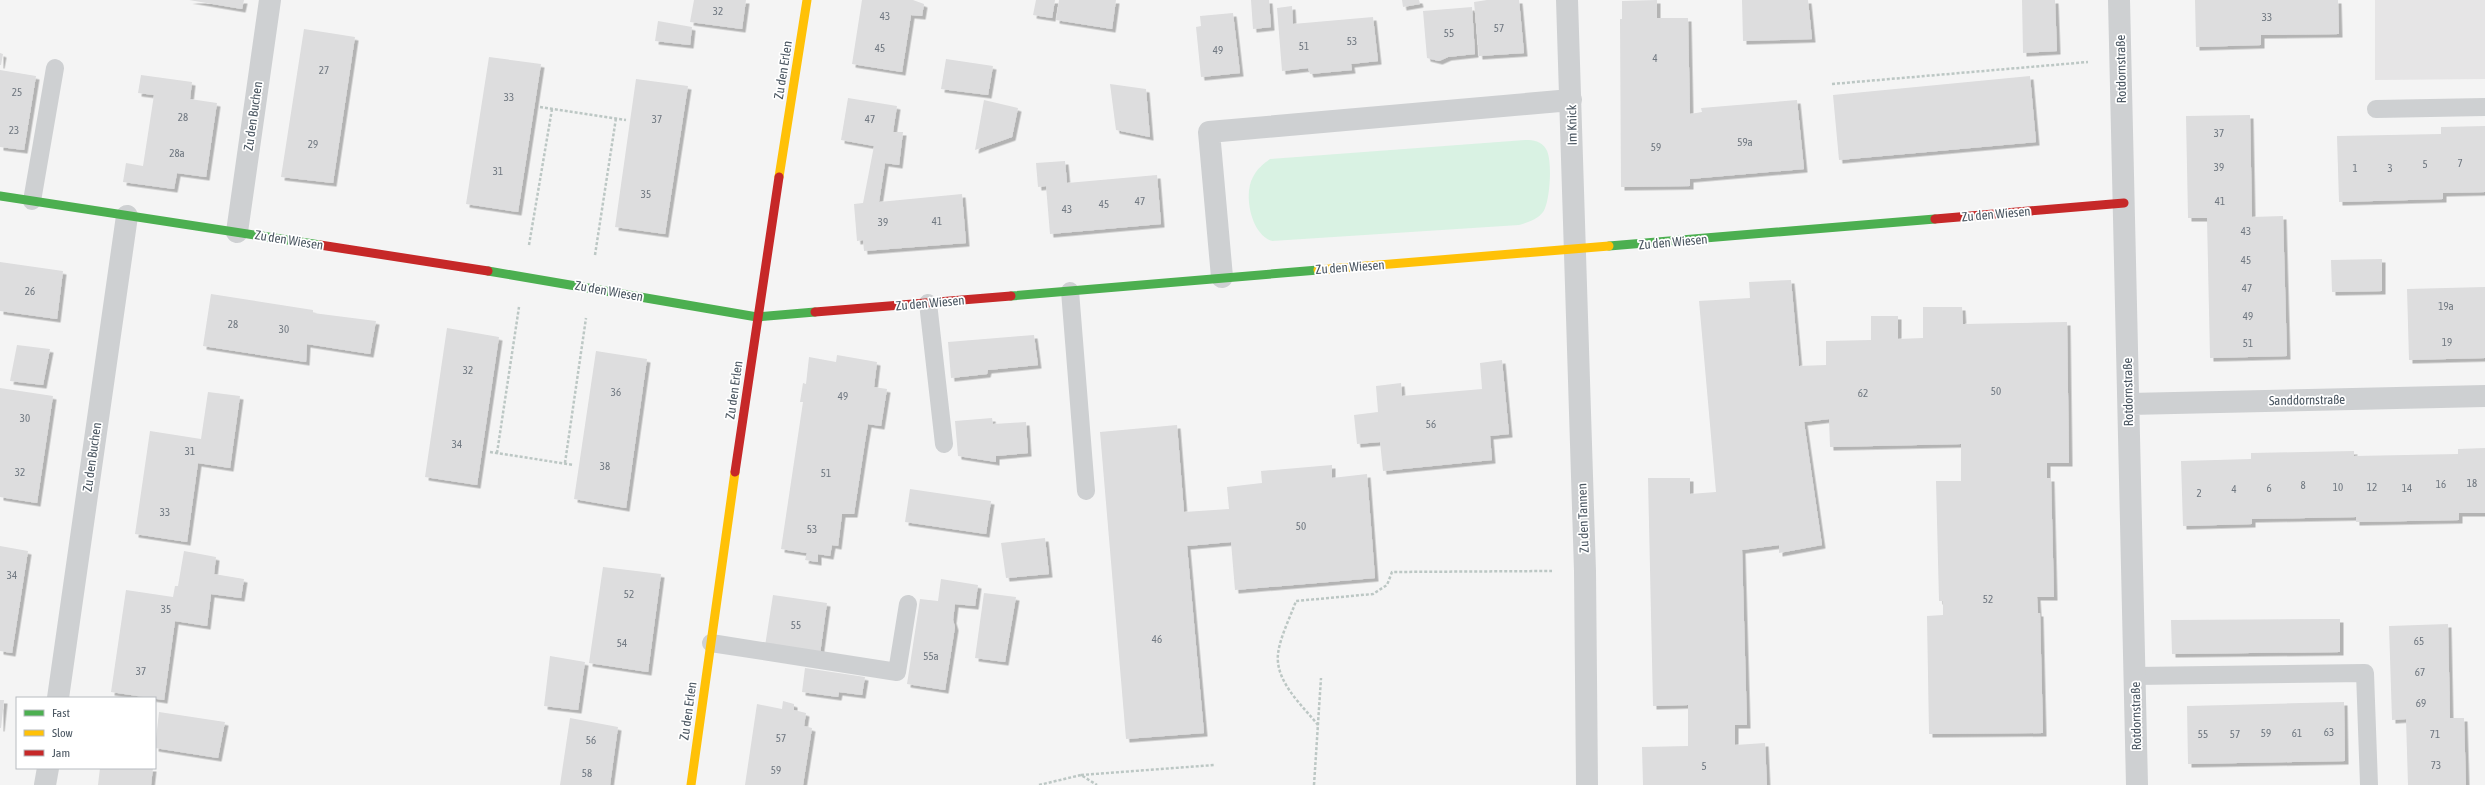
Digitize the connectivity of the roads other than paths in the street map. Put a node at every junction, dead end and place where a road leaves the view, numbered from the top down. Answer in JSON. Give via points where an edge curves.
{"nodes":[{"id":1,"x":270,"y":0,"type":"edge"},
{"id":2,"x":807,"y":0,"type":"edge"},
{"id":3,"x":1567,"y":0,"type":"edge"},
{"id":4,"x":2119,"y":0,"type":"edge"},
{"id":5,"x":55,"y":68,"type":"dead end"},
{"id":6,"x":1571,"y":100,"type":"junction"},
{"id":7,"x":2485,"y":107,"type":"edge"},
{"id":8,"x":2376,"y":109,"type":"dead end"},
{"id":9,"x":0,"y":196,"type":"edge"},
{"id":10,"x":32,"y":201,"type":"junction"},
{"id":11,"x":2124,"y":203,"type":"junction"},
{"id":12,"x":127,"y":216,"type":"junction"},
{"id":13,"x":237,"y":232,"type":"junction"},
{"id":14,"x":1575,"y":250,"type":"junction"},
{"id":15,"x":1222,"y":277,"type":"junction"},
{"id":16,"x":1070,"y":290,"type":"junction"},
{"id":17,"x":928,"y":303,"type":"junction"},
{"id":18,"x":757,"y":318,"type":"junction"},
{"id":19,"x":2485,"y":396,"type":"edge"},
{"id":20,"x":2129,"y":404,"type":"junction"},
{"id":21,"x":944,"y":444,"type":"dead end"},
{"id":22,"x":1086,"y":491,"type":"dead end"},
{"id":23,"x":908,"y":604,"type":"dead end"},
{"id":24,"x":711,"y":644,"type":"junction"},
{"id":25,"x":2135,"y":676,"type":"junction"},
{"id":26,"x":58,"y":697,"type":"edge"},
{"id":27,"x":48,"y":769,"type":"edge"},
{"id":28,"x":45,"y":785,"type":"edge"},
{"id":29,"x":691,"y":785,"type":"edge"},
{"id":30,"x":1587,"y":785,"type":"edge"},
{"id":31,"x":2137,"y":785,"type":"edge"},
{"id":32,"x":2369,"y":785,"type":"edge"}],
"edges":[{"from":1,"to":13,"type":"street","name":"Zu den Buchen"},
{"from":2,"to":18,"type":"street","name":"Zu den Erlen"},
{"from":3,"to":6,"type":"street","name":"Im Knick"},
{"from":4,"to":11,"type":"street","name":"Rotdornstraße"},
{"from":5,"to":10,"type":"lane"},
{"from":6,"to":14,"type":"street","name":"Im Knick"},
{"from":6,"to":15,"type":"street","via":[[1209,132]]},
{"from":7,"to":8,"type":"lane"},
{"from":9,"to":10,"type":"street","name":"Zu den Wiesen"},
{"from":10,"to":12,"type":"street","name":"Zu den Wiesen"},
{"from":11,"to":14,"type":"street","name":"Zu den Wiesen"},
{"from":11,"to":20,"type":"street","name":"Rotdornstraße"},
{"from":12,"to":13,"type":"street","name":"Zu den Wiesen"},
{"from":12,"to":26,"type":"street","name":"Zu den Buchen"},
{"from":13,"to":18,"type":"street","name":"Zu den Wiesen","via":[[524,276]]},
{"from":14,"to":15,"type":"street","name":"Zu den Wiesen"},
{"from":14,"to":30,"type":"street","name":"Zu den Tannen","via":[[1585,571]]},
{"from":15,"to":16,"type":"street","name":"Zu den Wiesen"},
{"from":16,"to":17,"type":"street","name":"Zu den Wiesen"},
{"from":16,"to":22,"type":"lane"},
{"from":17,"to":18,"type":"street","name":"Zu den Wiesen"},
{"from":17,"to":21,"type":"lane"},
{"from":18,"to":24,"type":"street","name":"Zu den Erlen"},
{"from":19,"to":20,"type":"street","name":"Sanddornstraße"},
{"from":20,"to":25,"type":"street","name":"Rotdornstraße"},
{"from":23,"to":24,"type":"lane","via":[[897,672]]},
{"from":24,"to":29,"type":"street","name":"Zu den Erlen"},
{"from":25,"to":31,"type":"street","name":"Rotdornstraße"},
{"from":25,"to":32,"type":"lane","via":[[2365,673]]},
{"from":27,"to":28,"type":"street"}]}
